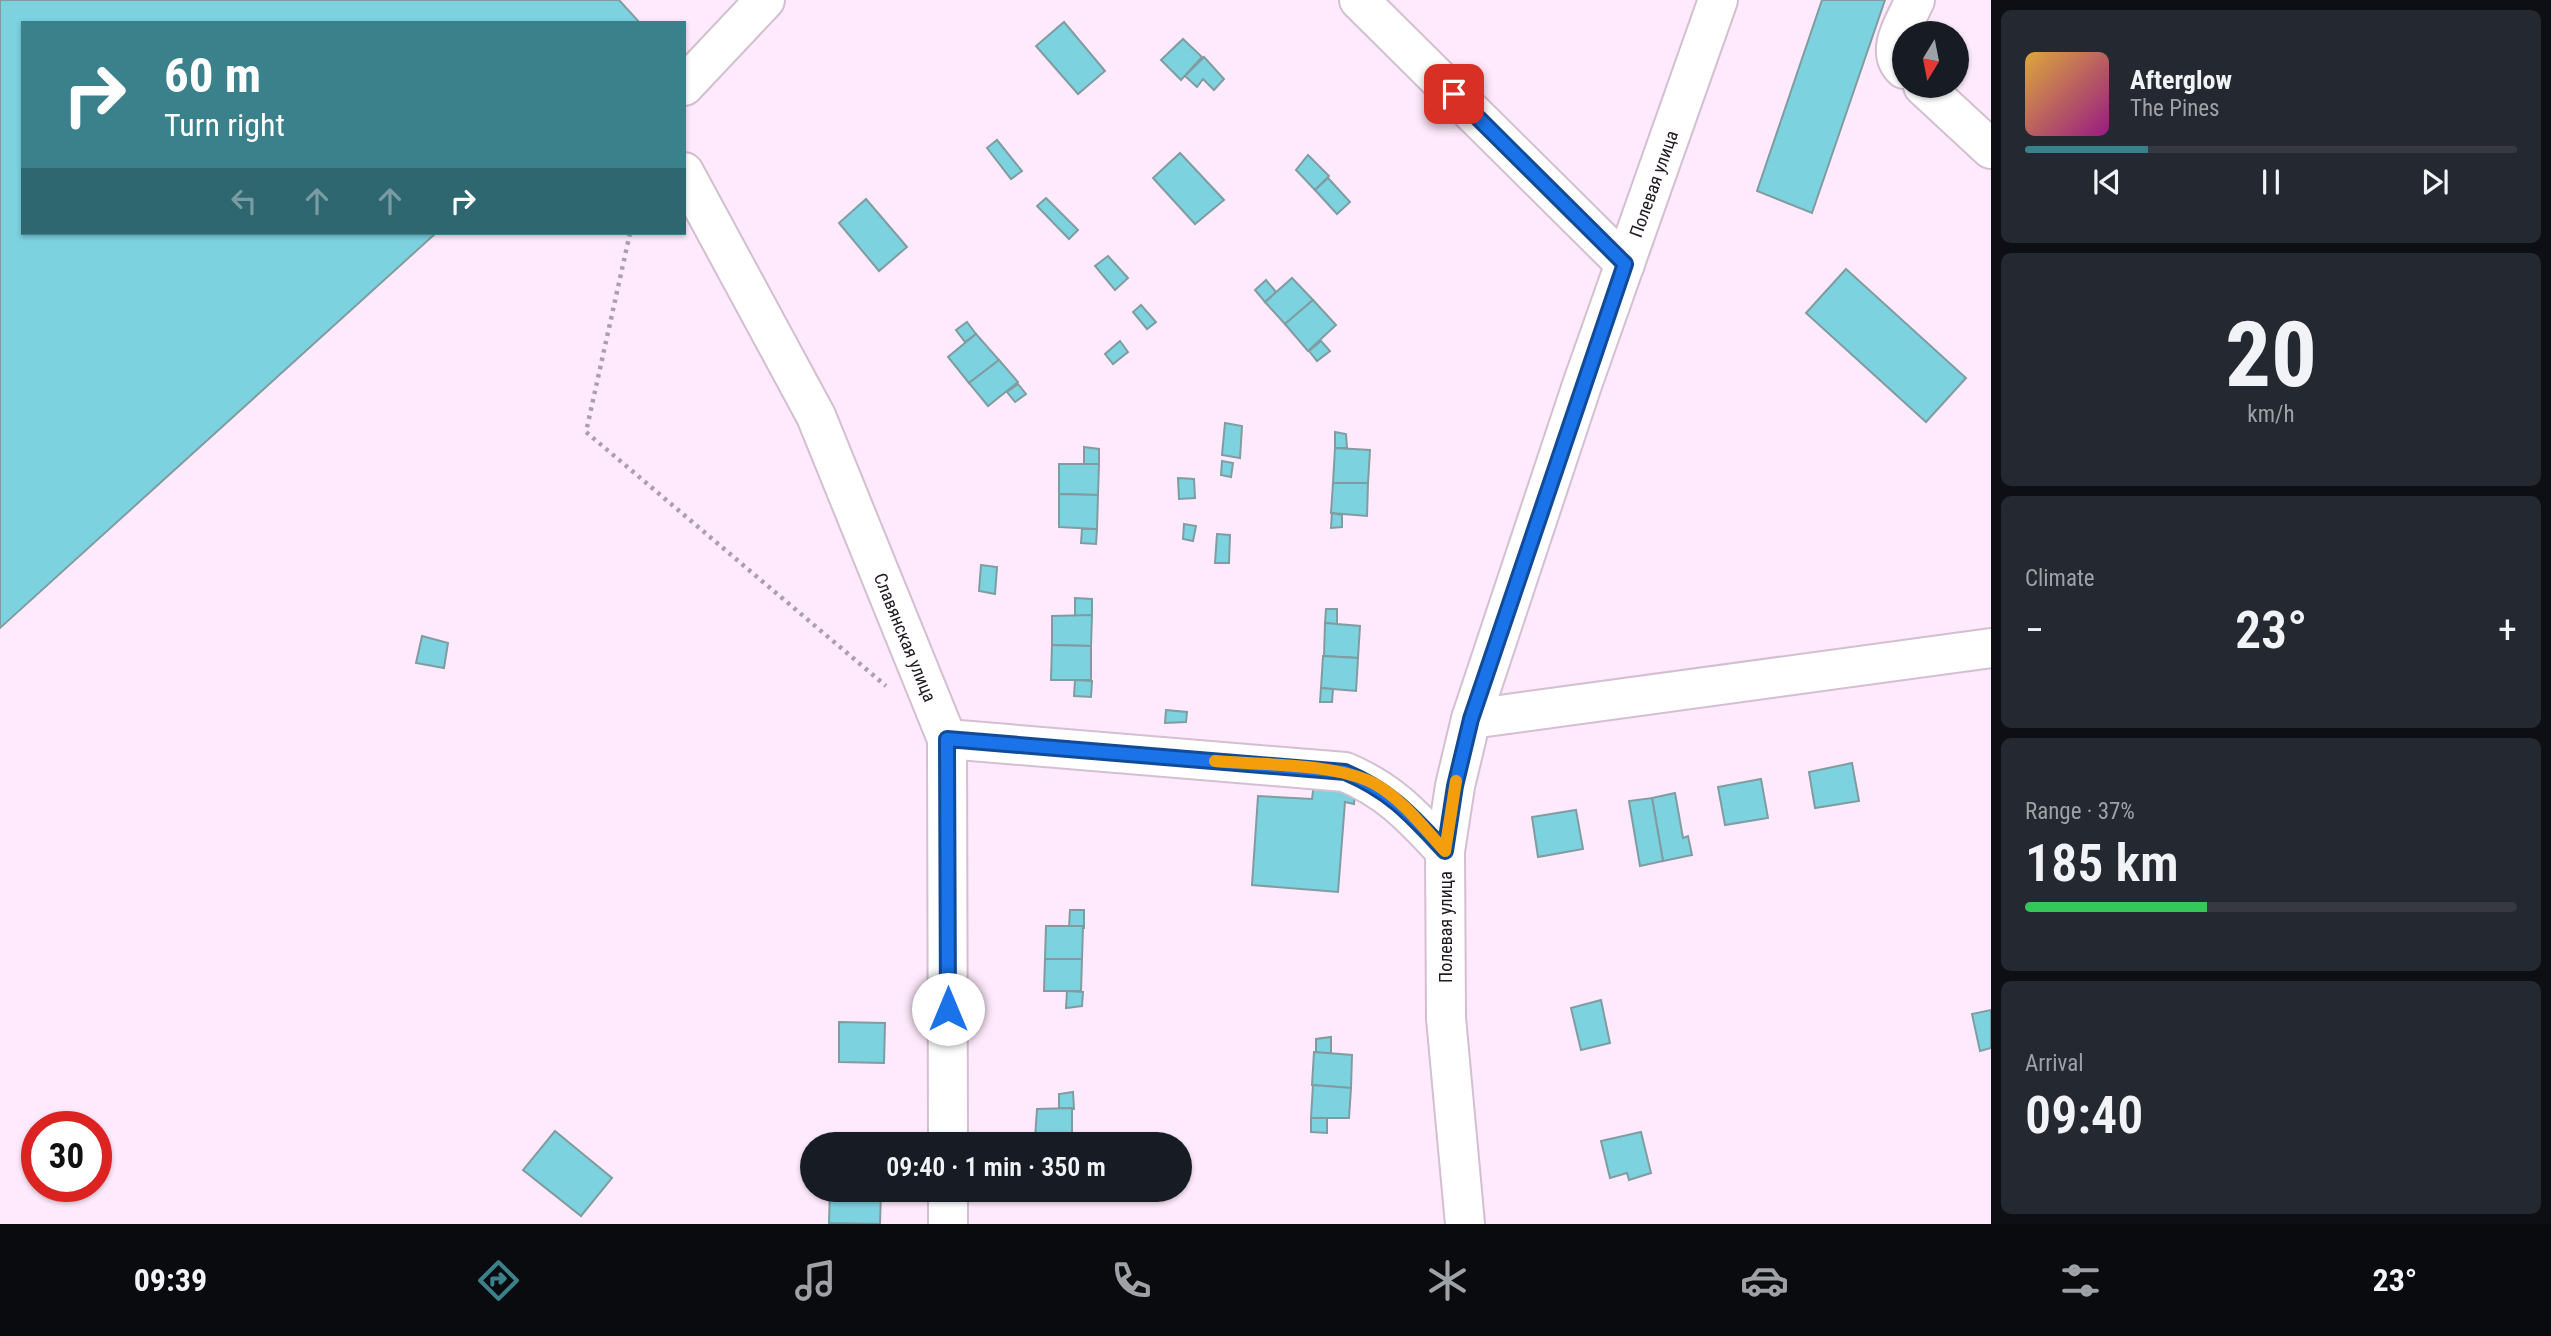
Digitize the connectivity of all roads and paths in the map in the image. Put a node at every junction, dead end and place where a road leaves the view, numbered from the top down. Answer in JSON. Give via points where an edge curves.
{"nodes":[{"id":1,"x":765,"y":0,"type":"edge"},
{"id":2,"x":1359,"y":0,"type":"edge"},
{"id":3,"x":1717,"y":0,"type":"edge"},
{"id":4,"x":1914,"y":0,"type":"edge"},
{"id":5,"x":1906,"y":21,"type":"edge"},
{"id":6,"x":686,"y":84,"type":"edge"},
{"id":7,"x":1936,"y":98,"type":"edge"},
{"id":8,"x":1991,"y":149,"type":"edge"},
{"id":9,"x":686,"y":176,"type":"edge"},
{"id":10,"x":630,"y":235,"type":"edge"},
{"id":11,"x":1625,"y":264,"type":"junction"},
{"id":12,"x":1991,"y":648,"type":"edge"},
{"id":13,"x":894,"y":694,"type":"dead end"},
{"id":14,"x":1471,"y":719,"type":"junction"},
{"id":15,"x":947,"y":739,"type":"junction"},
{"id":16,"x":1445,"y":851,"type":"junction"},
{"id":17,"x":948,"y":1132,"type":"edge"},
{"id":18,"x":948,"y":1202,"type":"edge"},
{"id":19,"x":948,"y":1224,"type":"edge"},
{"id":20,"x":1465,"y":1224,"type":"edge"}],
"edges":[{"from":1,"to":6,"type":"street"},
{"from":2,"to":11,"type":"street"},
{"from":3,"to":11,"type":"street","name":"Полевая улица"},
{"from":4,"to":5,"type":"street"},
{"from":7,"to":8,"type":"street"},
{"from":9,"to":15,"type":"street","name":"Славянская улица","via":[[816,416]]},
{"from":10,"to":13,"type":"path","via":[[586,432]]},
{"from":11,"to":14,"type":"street","name":"Полевая улица"},
{"from":12,"to":14,"type":"street"},
{"from":14,"to":16,"type":"street","name":"Полевая улица"},
{"from":15,"to":16,"type":"street","via":[[1345,772],[1375,784],[1402,805]]},
{"from":15,"to":17,"type":"street","name":"Славянская улица"},
{"from":16,"to":20,"type":"street","name":"Полевая улица","via":[[1446,1018]]},
{"from":18,"to":19,"type":"street"}]}
